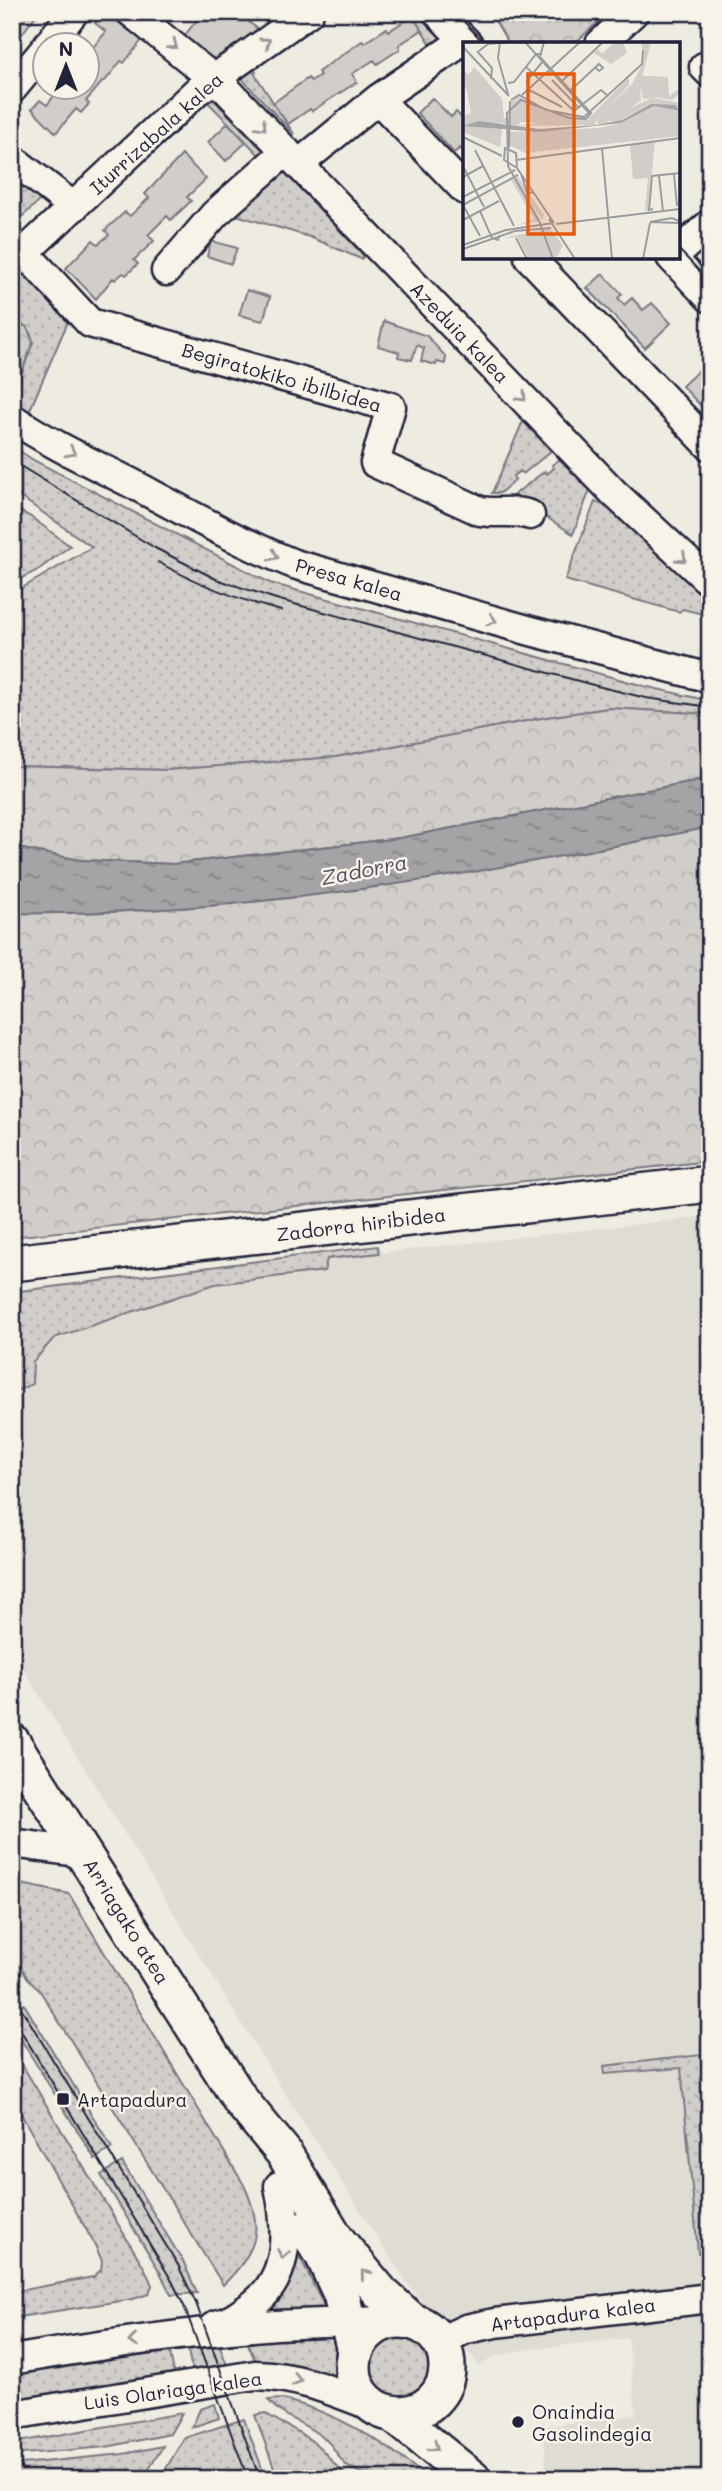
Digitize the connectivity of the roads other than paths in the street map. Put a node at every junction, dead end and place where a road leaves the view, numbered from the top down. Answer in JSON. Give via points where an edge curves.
{"nodes":[{"id":1,"x":74,"y":12,"type":"edge"},
{"id":2,"x":131,"y":12,"type":"edge"},
{"id":3,"x":309,"y":12,"type":"edge"},
{"id":4,"x":437,"y":12,"type":"edge"},
{"id":5,"x":635,"y":12,"type":"edge"},
{"id":6,"x":58,"y":32,"type":"edge"},
{"id":7,"x":602,"y":42,"type":"edge"},
{"id":8,"x":459,"y":47,"type":"edge"},
{"id":9,"x":32,"y":64,"type":"edge"},
{"id":10,"x":215,"y":78,"type":"junction"},
{"id":11,"x":12,"y":89,"type":"edge"},
{"id":12,"x":378,"y":99,"type":"junction"},
{"id":13,"x":293,"y":158,"type":"junction"},
{"id":14,"x":12,"y":159,"type":"edge"},
{"id":15,"x":463,"y":188,"type":"edge"},
{"id":16,"x":74,"y":207,"type":"junction"},
{"id":17,"x":710,"y":223,"type":"edge"},
{"id":18,"x":680,"y":250,"type":"edge"},
{"id":19,"x":18,"y":258,"type":"edge"},
{"id":20,"x":531,"y":259,"type":"edge"},
{"id":21,"x":673,"y":259,"type":"edge"},
{"id":22,"x":166,"y":271,"type":"dead end"},
{"id":23,"x":710,"y":298,"type":"edge"},
{"id":24,"x":12,"y":418,"type":"edge"},
{"id":25,"x":710,"y":446,"type":"edge"},
{"id":26,"x":530,"y":515,"type":"dead end"},
{"id":27,"x":710,"y":582,"type":"edge"},
{"id":28,"x":710,"y":678,"type":"edge"},
{"id":29,"x":710,"y":1184,"type":"edge"},
{"id":30,"x":12,"y":1263,"type":"edge"},
{"id":31,"x":12,"y":1742,"type":"edge"},
{"id":32,"x":12,"y":1843,"type":"edge"},
{"id":33,"x":84,"y":1853,"type":"junction"},
{"id":34,"x":241,"y":2101,"type":"junction"},
{"id":35,"x":279,"y":2186,"type":"junction"},
{"id":36,"x":710,"y":2298,"type":"edge"},
{"id":37,"x":414,"y":2328,"type":"junction"},
{"id":38,"x":187,"y":2334,"type":"junction"},
{"id":39,"x":351,"y":2337,"type":"junction"},
{"id":40,"x":12,"y":2360,"type":"edge"},
{"id":41,"x":383,"y":2410,"type":"junction"},
{"id":42,"x":12,"y":2415,"type":"edge"},
{"id":43,"x":473,"y":2479,"type":"edge"}],
"edges":[{"from":1,"to":6,"type":"street"},
{"from":2,"to":10,"type":"street","name":"Azeduia kalea","one_way":true},
{"from":10,"to":3,"type":"street","name":"Iturrizabala kalea","one_way":true},
{"from":4,"to":8,"type":"street"},
{"from":5,"to":7,"type":"street"},
{"from":8,"to":12,"type":"street"},
{"from":9,"to":11,"type":"street"},
{"from":10,"to":13,"type":"street","name":"Azeduia kalea","one_way":true},
{"from":10,"to":16,"type":"street","name":"Iturrizabala kalea"},
{"from":12,"to":13,"type":"street"},
{"from":12,"to":15,"type":"street"},
{"from":13,"to":22,"type":"street","via":[[215,214]]},
{"from":13,"to":27,"type":"street","name":"Azeduia kalea","one_way":true,"via":[[614,493]]},
{"from":14,"to":16,"type":"street"},
{"from":16,"to":19,"type":"street","name":"Iturrizabala kalea"},
{"from":17,"to":18,"type":"street"},
{"from":19,"to":26,"type":"street","name":"Begiratokiko ibilbidea","via":[[90,323],[391,407],[375,463],[480,511]]},
{"from":20,"to":25,"type":"street"},
{"from":21,"to":23,"type":"street"},
{"from":24,"to":28,"type":"street","name":"Presa kalea","one_way":true,"via":[[203,521],[294,564]]},
{"from":29,"to":30,"type":"main road","name":"Zadorra hiribidea"},
{"from":31,"to":33,"type":"main road","name":"Arriagako atea"},
{"from":32,"to":33,"type":"street"},
{"from":33,"to":34,"type":"main road","name":"Arriagako atea"},
{"from":34,"to":35,"type":"main road","name":"Arriagako atea","via":[[262,2159]]},
{"from":37,"to":34,"type":"main road","name":"Arriagako atea","one_way":true,"via":[[336,2239],[284,2153]]},
{"from":35,"to":38,"type":"street","one_way":true,"via":[[286,2236],[283,2262],[272,2286],[233,2319]]},
{"from":35,"to":39,"type":"main road","name":"Arriagako atea","via":[[341,2294]]},
{"from":36,"to":37,"type":"street","name":"Artapadura kalea","via":[[466,2329]]},
{"from":37,"to":39,"type":"main road","via":[[374,2327],[363,2337]]},
{"from":37,"to":41,"type":"main road","via":[[446,2355],[448,2371],[440,2392],[424,2409],[410,2414]]},
{"from":38,"to":39,"type":"street","via":[[279,2325]]},
{"from":38,"to":40,"type":"street","one_way":true},
{"from":39,"to":41,"type":"main road","via":[[354,2381],[361,2395]]},
{"from":42,"to":41,"type":"street","name":"Luis Olariaga kalea","one_way":true,"via":[[256,2375],[315,2384]]},
{"from":41,"to":43,"type":"main road","one_way":true}]}
